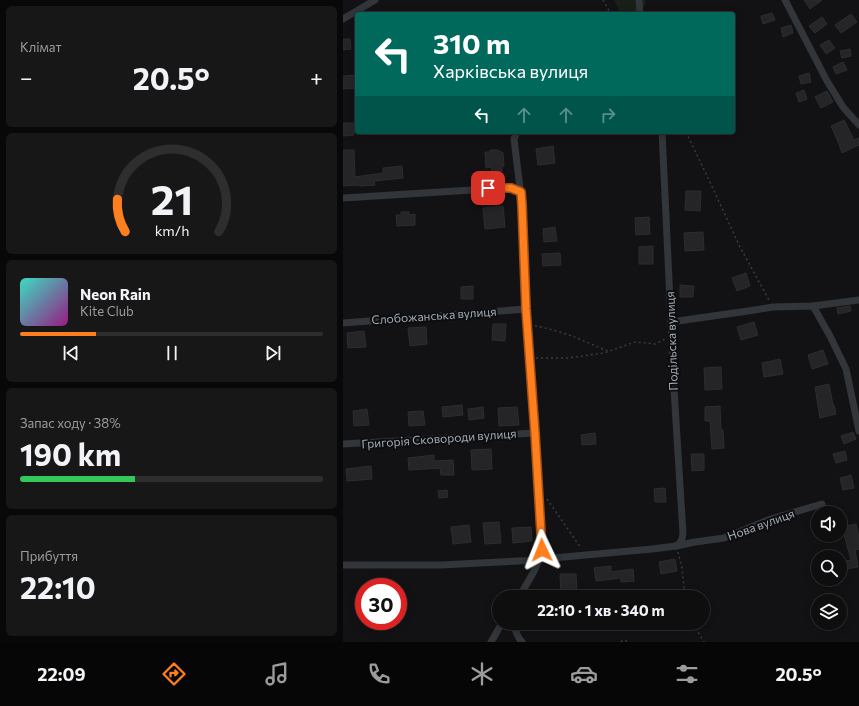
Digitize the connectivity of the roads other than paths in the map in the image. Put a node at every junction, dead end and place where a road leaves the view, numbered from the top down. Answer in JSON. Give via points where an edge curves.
{"nodes":[{"id":1,"x":375,"y":0,"type":"edge"},
{"id":2,"x":639,"y":0,"type":"edge"},
{"id":3,"x":785,"y":0,"type":"edge"},
{"id":4,"x":640,"y":12,"type":"edge"},
{"id":5,"x":343,"y":19,"type":"edge"},
{"id":6,"x":859,"y":125,"type":"edge"},
{"id":7,"x":516,"y":134,"type":"edge"},
{"id":8,"x":662,"y":134,"type":"edge"},
{"id":9,"x":521,"y":192,"type":"junction"},
{"id":10,"x":343,"y":198,"type":"edge"},
{"id":11,"x":859,"y":300,"type":"edge"},
{"id":12,"x":813,"y":306,"type":"junction"},
{"id":13,"x":526,"y":309,"type":"junction"},
{"id":14,"x":671,"y":322,"type":"junction"},
{"id":15,"x":343,"y":323,"type":"edge"},
{"id":16,"x":859,"y":431,"type":"edge"},
{"id":17,"x":535,"y":433,"type":"junction"},
{"id":18,"x":343,"y":444,"type":"edge"},
{"id":19,"x":822,"y":504,"type":"dead end"},
{"id":20,"x":676,"y":546,"type":"junction"},
{"id":21,"x":540,"y":560,"type":"junction"},
{"id":22,"x":343,"y":565,"type":"edge"},
{"id":23,"x":523,"y":590,"type":"edge"},
{"id":24,"x":498,"y":630,"type":"edge"},
{"id":25,"x":515,"y":630,"type":"edge"},
{"id":26,"x":491,"y":642,"type":"edge"},
{"id":27,"x":522,"y":642,"type":"edge"}],
"edges":[{"from":1,"to":5,"type":"street"},
{"from":2,"to":4,"type":"street"},
{"from":3,"to":6,"type":"street","via":[[827,81],[843,107]]},
{"from":7,"to":9,"type":"street","via":[[514,140]]},
{"from":8,"to":14,"type":"street","name":"Подільска вулиця"},
{"from":9,"to":10,"type":"street","via":[[505,188]]},
{"from":9,"to":13,"type":"street"},
{"from":11,"to":12,"type":"street"},
{"from":12,"to":14,"type":"street","via":[[773,306]]},
{"from":12,"to":16,"type":"street","via":[[846,369]]},
{"from":13,"to":15,"type":"street","name":"Слобожанська вулиця"},
{"from":13,"to":17,"type":"street"},
{"from":14,"to":20,"type":"street","name":"Подільска вулиця","via":[[683,534],[680,544]]},
{"from":17,"to":18,"type":"street","name":"Григорія Сковороди вулиця"},
{"from":17,"to":21,"type":"street","via":[[542,550]]},
{"from":19,"to":20,"type":"street","name":"Нова вулиця","via":[[771,519],[724,538]]},
{"from":20,"to":21,"type":"street","name":"Нова вулиця"},
{"from":21,"to":22,"type":"street","name":"Нова вулиця","via":[[441,565]]},
{"from":21,"to":23,"type":"street"},
{"from":24,"to":26,"type":"street"},
{"from":25,"to":27,"type":"street"}]}
